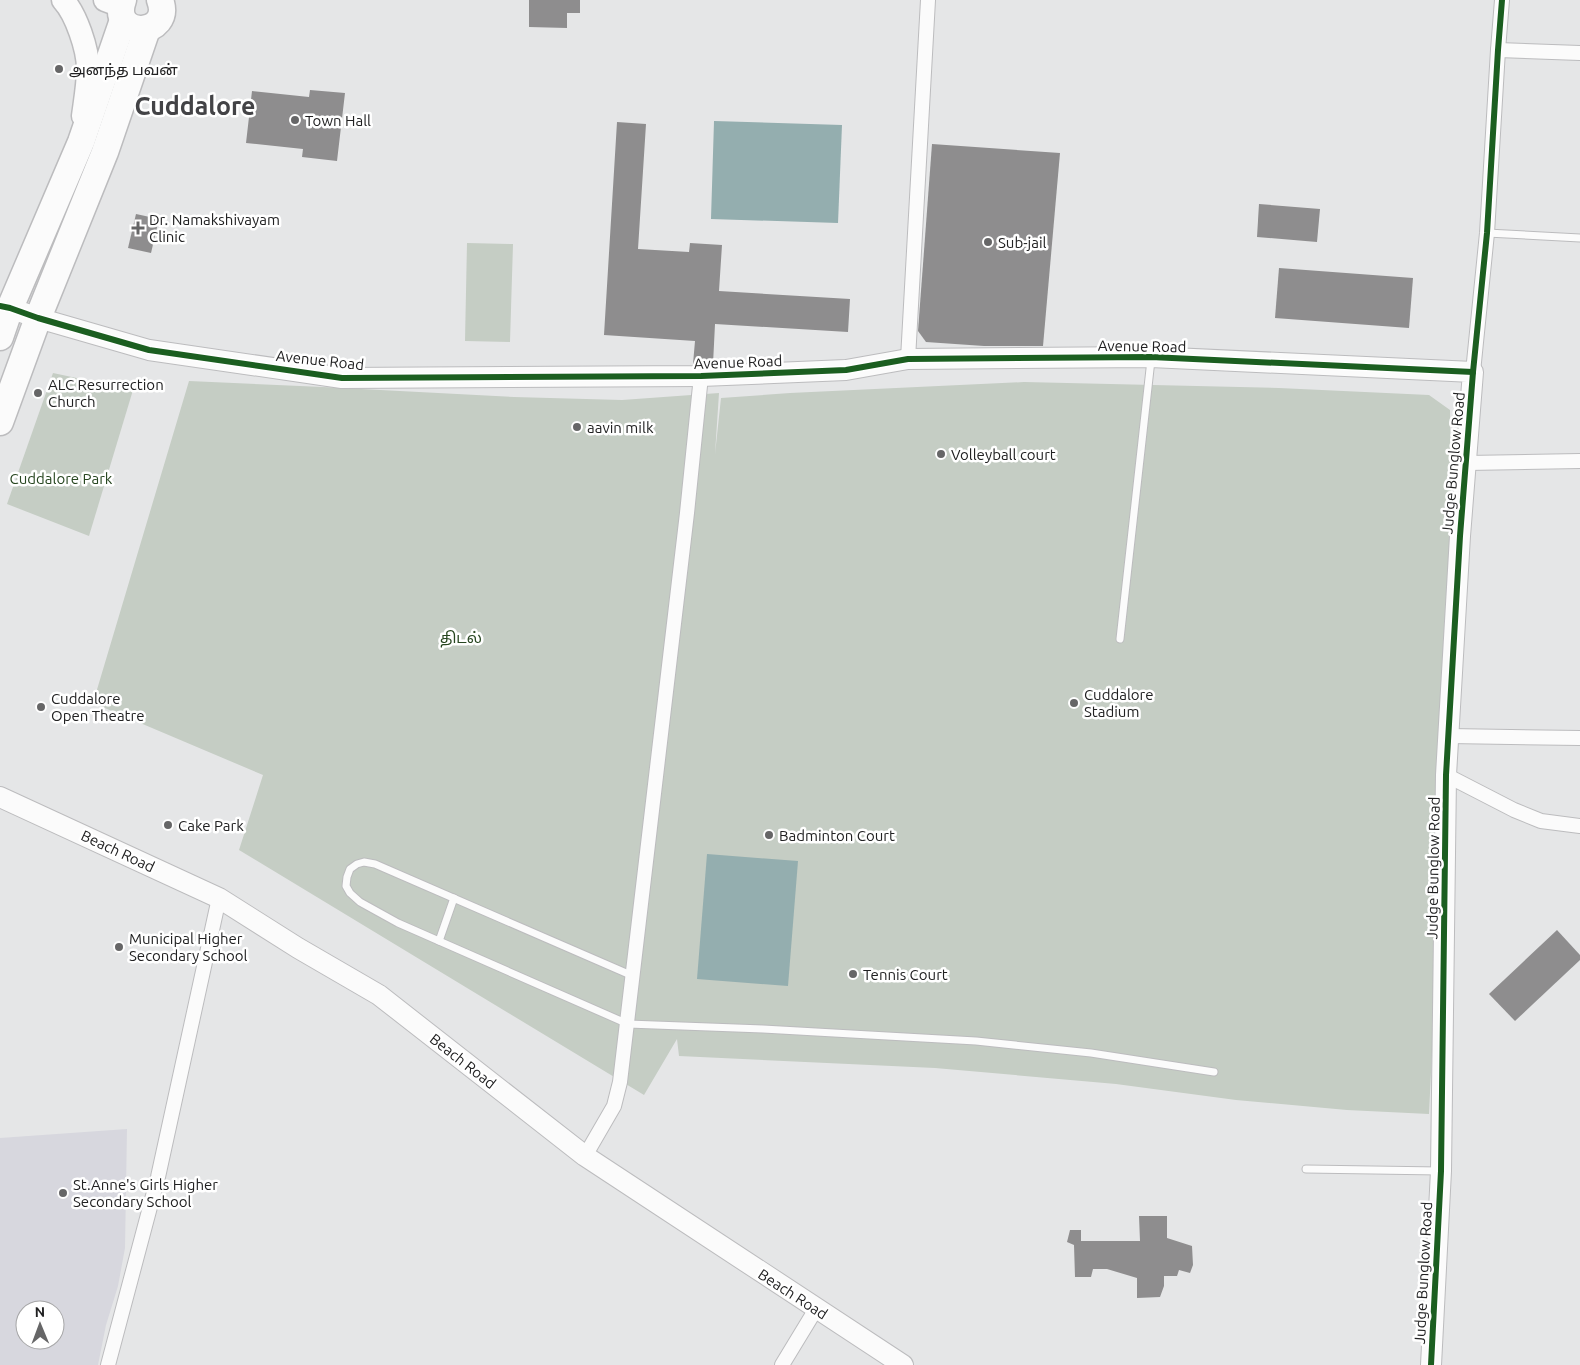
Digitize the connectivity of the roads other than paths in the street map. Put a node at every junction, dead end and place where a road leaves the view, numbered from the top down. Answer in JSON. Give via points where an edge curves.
{"nodes":[{"id":1,"x":63,"y":0,"type":"edge"},
{"id":2,"x":928,"y":0,"type":"edge"},
{"id":3,"x":1502,"y":0,"type":"edge"},
{"id":4,"x":161,"y":1,"type":"edge"},
{"id":5,"x":118,"y":6,"type":"edge"},
{"id":6,"x":147,"y":29,"type":"junction"},
{"id":7,"x":1498,"y":50,"type":"junction"},
{"id":8,"x":1580,"y":54,"type":"edge"},
{"id":9,"x":81,"y":142,"type":"junction"},
{"id":10,"x":1488,"y":233,"type":"junction"},
{"id":11,"x":1580,"y":238,"type":"edge"},
{"id":12,"x":5,"y":307,"type":"edge"},
{"id":13,"x":38,"y":318,"type":"junction"},
{"id":14,"x":0,"y":338,"type":"edge"},
{"id":15,"x":1151,"y":357,"type":"junction"},
{"id":16,"x":908,"y":359,"type":"junction"},
{"id":17,"x":1473,"y":372,"type":"junction"},
{"id":18,"x":701,"y":376,"type":"junction"},
{"id":19,"x":0,"y":422,"type":"edge"},
{"id":20,"x":1580,"y":461,"type":"edge"},
{"id":21,"x":1467,"y":463,"type":"junction"},
{"id":22,"x":1120,"y":639,"type":"dead end"},
{"id":23,"x":1448,"y":736,"type":"junction"},
{"id":24,"x":1580,"y":738,"type":"edge"},
{"id":25,"x":1446,"y":775,"type":"junction"},
{"id":26,"x":0,"y":797,"type":"edge"},
{"id":27,"x":1580,"y":826,"type":"edge"},
{"id":28,"x":219,"y":898,"type":"junction"},
{"id":29,"x":454,"y":898,"type":"junction"},
{"id":30,"x":439,"y":941,"type":"junction"},
{"id":31,"x":634,"y":976,"type":"junction"},
{"id":32,"x":628,"y":1024,"type":"junction"},
{"id":33,"x":1214,"y":1072,"type":"dead end"},
{"id":34,"x":585,"y":1156,"type":"junction"},
{"id":35,"x":1306,"y":1169,"type":"dead end"},
{"id":36,"x":1441,"y":1171,"type":"junction"},
{"id":37,"x":816,"y":1309,"type":"junction"},
{"id":38,"x":108,"y":1365,"type":"edge"},
{"id":39,"x":782,"y":1365,"type":"edge"},
{"id":40,"x":902,"y":1365,"type":"edge"},
{"id":41,"x":1430,"y":1365,"type":"edge"}],
"edges":[{"from":1,"to":9,"type":"main road","via":[[70,7],[82,35],[88,68]]},
{"from":2,"to":16,"type":"street"},
{"from":3,"to":7,"type":"street"},
{"from":4,"to":6,"type":"highway","via":[[161,16]]},
{"from":5,"to":6,"type":"highway","via":[[128,25],[134,29]]},
{"from":5,"to":9,"type":"highway"},
{"from":6,"to":13,"type":"highway","via":[[105,152]]},
{"from":7,"to":8,"type":"street"},
{"from":7,"to":10,"type":"street"},
{"from":9,"to":12,"type":"highway"},
{"from":10,"to":11,"type":"lane"},
{"from":10,"to":17,"type":"street"},
{"from":12,"to":13,"type":"street","name":"Avenue Road"},
{"from":12,"to":14,"type":"highway"},
{"from":13,"to":18,"type":"street","name":"Avenue Road","via":[[148,350],[342,378]]},
{"from":13,"to":19,"type":"highway"},
{"from":15,"to":16,"type":"street","name":"Avenue Road"},
{"from":15,"to":17,"type":"street","name":"Avenue Road"},
{"from":15,"to":22,"type":"lane"},
{"from":16,"to":18,"type":"street","name":"Avenue Road","via":[[846,370]]},
{"from":17,"to":21,"type":"street","name":"Judge Bunglow Road"},
{"from":18,"to":31,"type":"street"},
{"from":20,"to":21,"type":"street"},
{"from":21,"to":23,"type":"street","name":"Judge Bunglow Road"},
{"from":23,"to":24,"type":"street"},
{"from":23,"to":25,"type":"street","name":"Judge Bunglow Road"},
{"from":25,"to":27,"type":"street","via":[[1541,821]]},
{"from":25,"to":36,"type":"street","name":"Judge Bunglow Road"},
{"from":26,"to":28,"type":"street","name":"Beach Road"},
{"from":28,"to":34,"type":"street","name":"Beach Road","via":[[379,995]]},
{"from":28,"to":38,"type":"street","via":[[158,1177]]},
{"from":29,"to":30,"type":"lane"},
{"from":29,"to":30,"type":"lane","via":[[375,864],[357,864],[347,877],[346,886],[360,902]]},
{"from":29,"to":31,"type":"lane"},
{"from":30,"to":32,"type":"lane"},
{"from":31,"to":32,"type":"street"},
{"from":32,"to":33,"type":"lane","via":[[976,1041],[1091,1053]]},
{"from":32,"to":34,"type":"street","via":[[614,1106]]},
{"from":34,"to":37,"type":"street","name":"Beach Road"},
{"from":35,"to":36,"type":"lane"},
{"from":36,"to":41,"type":"street","name":"Judge Bunglow Road"},
{"from":37,"to":39,"type":"street"},
{"from":37,"to":40,"type":"street","name":"Beach Road"}]}
